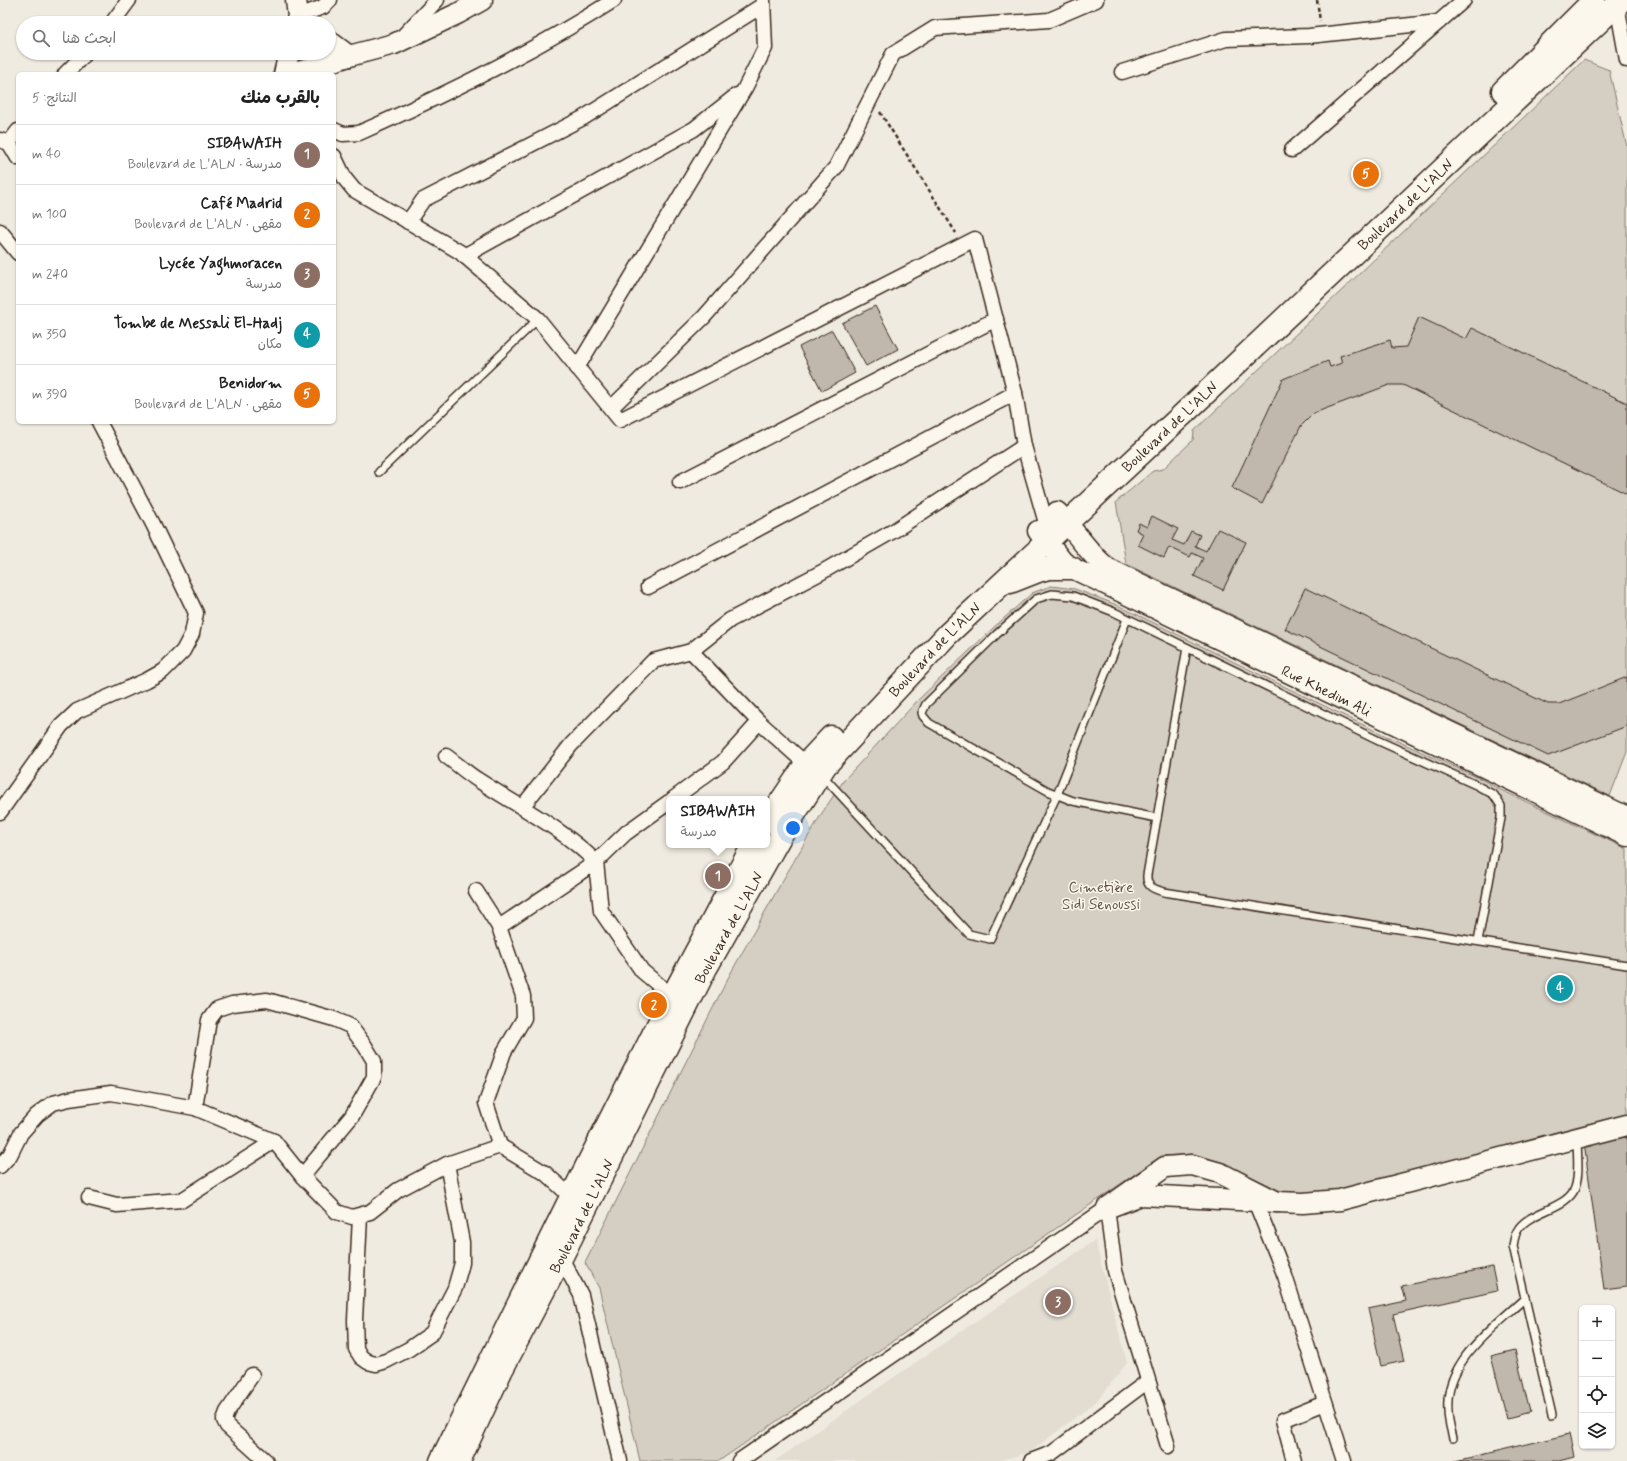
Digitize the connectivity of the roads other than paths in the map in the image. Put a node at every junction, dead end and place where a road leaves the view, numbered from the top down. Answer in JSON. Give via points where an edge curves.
{"nodes":[{"id":1,"x":129,"y":0,"type":"edge"},
{"id":2,"x":330,"y":0,"type":"edge"},
{"id":3,"x":437,"y":0,"type":"edge"},
{"id":4,"x":482,"y":0,"type":"edge"},
{"id":5,"x":614,"y":0,"type":"edge"},
{"id":6,"x":1096,"y":0,"type":"edge"},
{"id":7,"x":1464,"y":0,"type":"edge"},
{"id":8,"x":1594,"y":0,"type":"edge"},
{"id":9,"x":1618,"y":2,"type":"edge"},
{"id":10,"x":763,"y":3,"type":"edge"},
{"id":11,"x":117,"y":16,"type":"edge"},
{"id":12,"x":299,"y":16,"type":"edge"},
{"id":13,"x":1439,"y":22,"type":"junction"},
{"id":14,"x":394,"y":44,"type":"junction"},
{"id":15,"x":336,"y":47,"type":"edge"},
{"id":16,"x":348,"y":56,"type":"junction"},
{"id":17,"x":79,"y":60,"type":"edge"},
{"id":18,"x":291,"y":60,"type":"edge"},
{"id":19,"x":336,"y":60,"type":"edge"},
{"id":20,"x":336,"y":60,"type":"edge"},
{"id":21,"x":1627,"y":60,"type":"edge"},
{"id":22,"x":67,"y":72,"type":"edge"},
{"id":23,"x":295,"y":72,"type":"edge"},
{"id":24,"x":298,"y":72,"type":"edge"},
{"id":25,"x":1122,"y":72,"type":"dead end"},
{"id":26,"x":745,"y":88,"type":"junction"},
{"id":27,"x":336,"y":131,"type":"edge"},
{"id":28,"x":16,"y":133,"type":"edge"},
{"id":29,"x":5,"y":142,"type":"edge"},
{"id":30,"x":1292,"y":150,"type":"dead end"},
{"id":31,"x":16,"y":156,"type":"edge"},
{"id":32,"x":336,"y":160,"type":"edge"},
{"id":33,"x":408,"y":222,"type":"junction"},
{"id":34,"x":0,"y":231,"type":"edge"},
{"id":35,"x":16,"y":249,"type":"edge"},
{"id":36,"x":464,"y":256,"type":"junction"},
{"id":37,"x":538,"y":319,"type":"junction"},
{"id":38,"x":996,"y":319,"type":"junction"},
{"id":39,"x":577,"y":368,"type":"junction"},
{"id":40,"x":1015,"y":393,"type":"junction"},
{"id":41,"x":610,"y":408,"type":"junction"},
{"id":42,"x":100,"y":424,"type":"edge"},
{"id":43,"x":1024,"y":446,"type":"junction"},
{"id":44,"x":1119,"y":464,"type":"junction"},
{"id":45,"x":379,"y":472,"type":"dead end"},
{"id":46,"x":680,"y":482,"type":"dead end"},
{"id":47,"x":1051,"y":526,"type":"junction"},
{"id":48,"x":1072,"y":568,"type":"junction"},
{"id":49,"x":648,"y":587,"type":"dead end"},
{"id":50,"x":998,"y":587,"type":"junction"},
{"id":51,"x":1127,"y":619,"type":"junction"},
{"id":52,"x":1187,"y":648,"type":"junction"},
{"id":53,"x":691,"y":651,"type":"junction"},
{"id":54,"x":759,"y":722,"type":"junction"},
{"id":55,"x":446,"y":756,"type":"dead end"},
{"id":56,"x":813,"y":768,"type":"junction"},
{"id":57,"x":1057,"y":795,"type":"junction"},
{"id":58,"x":677,"y":796,"type":"edge"},
{"id":59,"x":666,"y":804,"type":"edge"},
{"id":60,"x":523,"y":806,"type":"junction"},
{"id":61,"x":0,"y":812,"type":"edge"},
{"id":62,"x":1627,"y":817,"type":"edge"},
{"id":63,"x":770,"y":818,"type":"edge"},
{"id":64,"x":1157,"y":818,"type":"junction"},
{"id":65,"x":1627,"y":836,"type":"edge"},
{"id":66,"x":753,"y":848,"type":"edge"},
{"id":67,"x":596,"y":862,"type":"junction"},
{"id":68,"x":476,"y":891,"type":"dead end"},
{"id":69,"x":499,"y":926,"type":"junction"},
{"id":70,"x":1478,"y":941,"type":"junction"},
{"id":71,"x":1627,"y":965,"type":"edge"},
{"id":72,"x":680,"y":1002,"type":"junction"},
{"id":73,"x":195,"y":1108,"type":"junction"},
{"id":74,"x":1627,"y":1125,"type":"edge"},
{"id":75,"x":1577,"y":1138,"type":"junction"},
{"id":76,"x":274,"y":1142,"type":"junction"},
{"id":77,"x":500,"y":1146,"type":"junction"},
{"id":78,"x":448,"y":1164,"type":"junction"},
{"id":79,"x":0,"y":1166,"type":"edge"},
{"id":80,"x":302,"y":1176,"type":"junction"},
{"id":81,"x":89,"y":1198,"type":"dead end"},
{"id":82,"x":1255,"y":1201,"type":"junction"},
{"id":83,"x":578,"y":1202,"type":"junction"},
{"id":84,"x":1277,"y":1202,"type":"junction"},
{"id":85,"x":1107,"y":1208,"type":"junction"},
{"id":86,"x":360,"y":1216,"type":"junction"},
{"id":87,"x":561,"y":1258,"type":"junction"},
{"id":88,"x":1525,"y":1298,"type":"junction"},
{"id":89,"x":252,"y":1375,"type":"dead end"},
{"id":90,"x":1148,"y":1381,"type":"junction"},
{"id":91,"x":1325,"y":1403,"type":"junction"},
{"id":92,"x":1552,"y":1415,"type":"dead end"},
{"id":93,"x":1453,"y":1438,"type":"dead end"},
{"id":94,"x":1168,"y":1446,"type":"dead end"},
{"id":95,"x":1034,"y":1460,"type":"edge"},
{"id":96,"x":266,"y":1461,"type":"edge"},
{"id":97,"x":441,"y":1461,"type":"edge"},
{"id":98,"x":459,"y":1461,"type":"edge"},
{"id":99,"x":620,"y":1461,"type":"edge"},
{"id":100,"x":739,"y":1461,"type":"edge"},
{"id":101,"x":1294,"y":1461,"type":"edge"},
{"id":102,"x":1344,"y":1461,"type":"edge"}],
"edges":[{"from":1,"to":11,"type":"street"},
{"from":2,"to":12,"type":"street","via":[[323,7]]},
{"from":3,"to":14,"type":"street"},
{"from":4,"to":14,"type":"main road"},
{"from":5,"to":27,"type":"street","via":[[574,25],[456,88],[359,133],[343,134]]},
{"from":6,"to":41,"type":"street","via":[[1049,20],[935,28],[894,54],[836,167],[704,317]]},
{"from":7,"to":13,"type":"street"},
{"from":8,"to":44,"type":"main road","name":"Boulevard de L'ALN","via":[[1461,134]]},
{"from":9,"to":21,"type":"street"},
{"from":9,"to":44,"type":"main road","name":"Boulevard de L'ALN"},
{"from":10,"to":26,"type":"street","via":[[765,48]]},
{"from":10,"to":33,"type":"street","via":[[582,118],[423,200]]},
{"from":13,"to":25,"type":"street","via":[[1321,35],[1226,39]]},
{"from":13,"to":30,"type":"street"},
{"from":14,"to":16,"type":"main road"},
{"from":15,"to":16,"type":"main road"},
{"from":16,"to":20,"type":"main road"},
{"from":17,"to":22,"type":"street"},
{"from":18,"to":23,"type":"main road"},
{"from":19,"to":24,"type":"main road"},
{"from":26,"to":36,"type":"street","via":[[694,129]]},
{"from":26,"to":39,"type":"street"},
{"from":28,"to":29,"type":"street"},
{"from":29,"to":31,"type":"street"},
{"from":32,"to":33,"type":"street","via":[[345,179],[354,190]]},
{"from":33,"to":36,"type":"street"},
{"from":34,"to":35,"type":"street"},
{"from":36,"to":37,"type":"street"},
{"from":37,"to":39,"type":"street"},
{"from":37,"to":45,"type":"lane"},
{"from":38,"to":40,"type":"street"},
{"from":38,"to":41,"type":"street","via":[[975,239],[620,420]]},
{"from":38,"to":46,"type":"street"},
{"from":39,"to":41,"type":"street"},
{"from":40,"to":43,"type":"street"},
{"from":40,"to":49,"type":"street"},
{"from":42,"to":61,"type":"street","via":[[196,613],[192,634],[183,651],[163,671],[77,710],[61,726]]},
{"from":43,"to":47,"type":"street"},
{"from":43,"to":53,"type":"street","via":[[895,530],[730,620]]},
{"from":44,"to":47,"type":"main road","name":"Boulevard de L'ALN"},
{"from":47,"to":48,"type":"main road","name":"Rue Khedim Ali","via":[[1057,556]]},
{"from":47,"to":50,"type":"main road","name":"Boulevard de L'ALN"},
{"from":47,"to":56,"type":"main road","name":"Boulevard de L'ALN","via":[[929,633]]},
{"from":47,"to":62,"type":"main road","name":"Rue Khedim Ali","via":[[1079,536],[1088,551],[1106,568]]},
{"from":48,"to":50,"type":"main road","via":[[1049,568]]},
{"from":48,"to":65,"type":"main road","name":"Rue Khedim Ali"},
{"from":50,"to":56,"type":"main road","name":"Boulevard de L'ALN","via":[[948,634],[825,766]]},
{"from":51,"to":52,"type":"lane"},
{"from":51,"to":57,"type":"lane"},
{"from":51,"to":57,"type":"lane","via":[[1073,596],[1052,594],[1036,599],[924,708],[923,716],[929,723]]},
{"from":52,"to":64,"type":"lane"},
{"from":52,"to":70,"type":"lane","via":[[1494,795],[1501,806],[1501,818]]},
{"from":53,"to":54,"type":"street"},
{"from":53,"to":60,"type":"street","via":[[653,661],[571,744]]},
{"from":54,"to":56,"type":"street"},
{"from":54,"to":58,"type":"street","via":[[723,762]]},
{"from":55,"to":60,"type":"street","via":[[477,779]]},
{"from":56,"to":57,"type":"lane","via":[[969,934],[990,938]]},
{"from":56,"to":63,"type":"main road","name":"Boulevard de L'ALN"},
{"from":56,"to":72,"type":"main road","name":"Boulevard de L'ALN","via":[[759,874],[706,968]]},
{"from":57,"to":64,"type":"lane","via":[[1073,801]]},
{"from":59,"to":67,"type":"street","via":[[626,833]]},
{"from":60,"to":67,"type":"street","via":[[583,849]]},
{"from":64,"to":70,"type":"lane","via":[[1147,875],[1151,888],[1172,894]]},
{"from":66,"to":72,"type":"main road","name":"Boulevard de L'ALN"},
{"from":67,"to":69,"type":"street"},
{"from":67,"to":72,"type":"street","via":[[601,911],[642,971]]},
{"from":68,"to":69,"type":"street"},
{"from":69,"to":77,"type":"street","via":[[523,996],[524,1018],[504,1052],[486,1103]]},
{"from":70,"to":71,"type":"lane"},
{"from":72,"to":83,"type":"main road","name":"Boulevard de L'ALN"},
{"from":73,"to":76,"type":"street"},
{"from":73,"to":79,"type":"street","via":[[111,1093],[53,1103],[37,1115],[21,1133],[10,1156]]},
{"from":73,"to":80,"type":"street","via":[[209,1020],[217,1009],[232,1004],[267,1000],[350,1026],[366,1046],[374,1062],[374,1077],[352,1116]]},
{"from":74,"to":75,"type":"main road"},
{"from":75,"to":84,"type":"main road","via":[[1340,1200]]},
{"from":75,"to":88,"type":"lane","via":[[1577,1179],[1571,1195],[1526,1221],[1515,1236],[1513,1246]]},
{"from":76,"to":80,"type":"street"},
{"from":76,"to":81,"type":"street","via":[[182,1200],[117,1205]]},
{"from":77,"to":78,"type":"street"},
{"from":77,"to":83,"type":"street","via":[[545,1173]]},
{"from":78,"to":86,"type":"street","via":[[398,1190],[370,1212]]},
{"from":78,"to":86,"type":"street","via":[[462,1242],[462,1263],[456,1288],[432,1333],[409,1349],[376,1364],[361,1357],[356,1349]]},
{"from":80,"to":86,"type":"street","via":[[337,1212],[352,1217]]},
{"from":82,"to":84,"type":"main road"},
{"from":82,"to":85,"type":"main road","via":[[1141,1195]]},
{"from":82,"to":91,"type":"street","via":[[1284,1276]]},
{"from":83,"to":87,"type":"main road","name":"Boulevard de L'ALN"},
{"from":83,"to":97,"type":"main road","name":"Boulevard de L'ALN"},
{"from":84,"to":85,"type":"main road","via":[[1220,1174],[1192,1165],[1165,1167]]},
{"from":85,"to":90,"type":"street","via":[[1114,1271]]},
{"from":85,"to":100,"type":"street"},
{"from":87,"to":98,"type":"main road","name":"Boulevard de L'ALN","via":[[501,1371]]},
{"from":87,"to":99,"type":"street","via":[[581,1295]]},
{"from":88,"to":92,"type":"lane"},
{"from":88,"to":93,"type":"lane","via":[[1480,1339],[1464,1358],[1454,1377],[1448,1411]]},
{"from":89,"to":96,"type":"street","via":[[224,1420],[227,1426]]},
{"from":90,"to":94,"type":"street"},
{"from":90,"to":95,"type":"street","via":[[1052,1453]]},
{"from":91,"to":101,"type":"street","via":[[1283,1420]]},
{"from":91,"to":102,"type":"street"}]}
